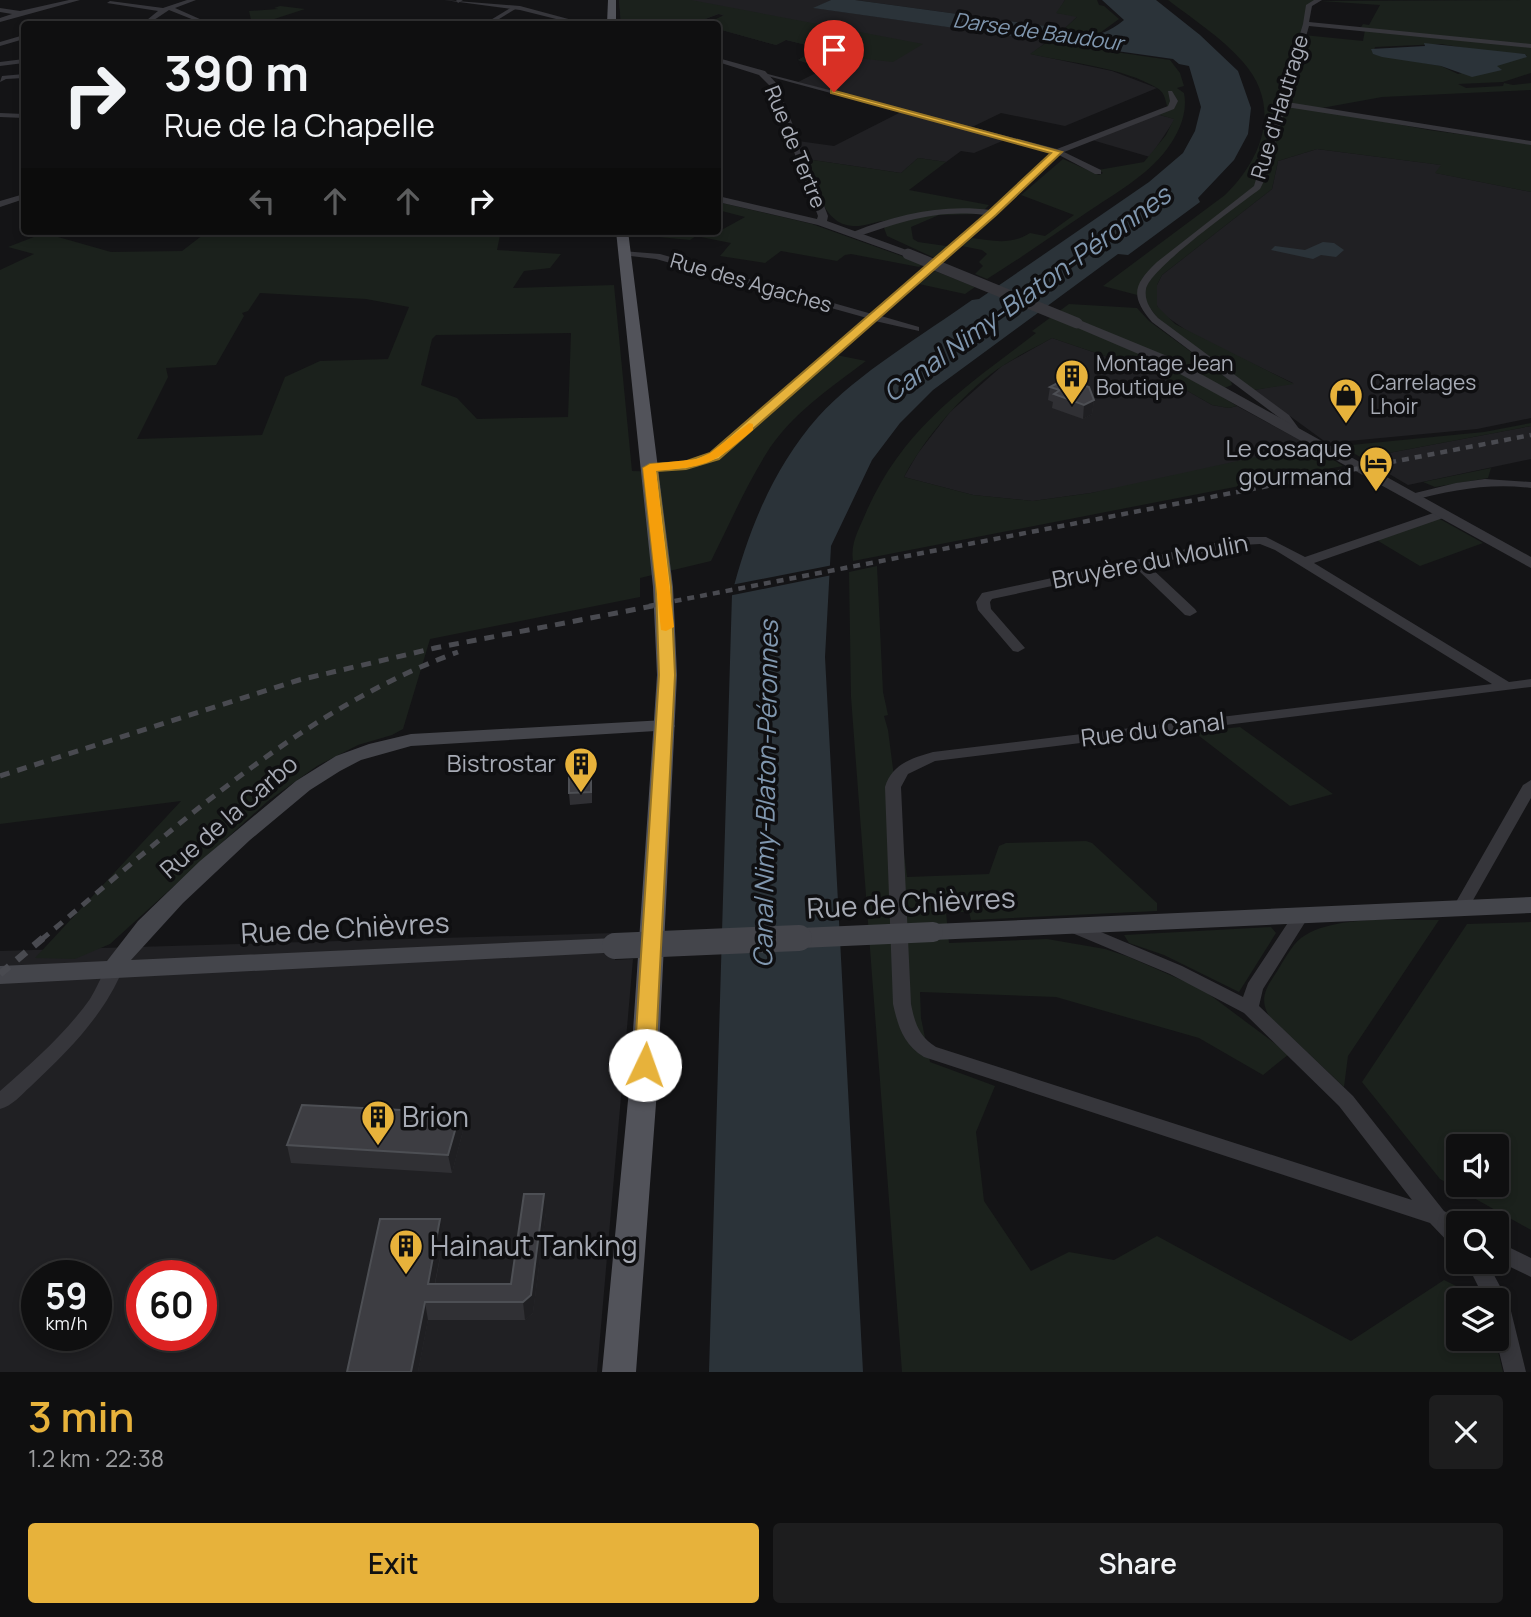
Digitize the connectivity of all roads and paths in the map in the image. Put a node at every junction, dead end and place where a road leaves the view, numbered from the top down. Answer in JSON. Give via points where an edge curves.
{"nodes":[{"id":1,"x":77,"y":0,"type":"edge"},
{"id":2,"x":193,"y":0,"type":"edge"},
{"id":3,"x":448,"y":0,"type":"edge"},
{"id":4,"x":506,"y":0,"type":"edge"},
{"id":5,"x":531,"y":0,"type":"edge"},
{"id":6,"x":612,"y":0,"type":"edge"},
{"id":7,"x":1319,"y":0,"type":"edge"},
{"id":8,"x":459,"y":1,"type":"edge"},
{"id":9,"x":110,"y":3,"type":"dead end"},
{"id":10,"x":495,"y":5,"type":"junction"},
{"id":11,"x":514,"y":8,"type":"junction"},
{"id":12,"x":167,"y":9,"type":"junction"},
{"id":13,"x":0,"y":10,"type":"edge"},
{"id":14,"x":19,"y":13,"type":"junction"},
{"id":15,"x":0,"y":20,"type":"edge"},
{"id":16,"x":149,"y":21,"type":"edge"},
{"id":17,"x":200,"y":21,"type":"edge"},
{"id":18,"x":492,"y":21,"type":"edge"},
{"id":19,"x":570,"y":21,"type":"edge"},
{"id":20,"x":612,"y":21,"type":"edge"},
{"id":21,"x":1306,"y":24,"type":"junction"},
{"id":22,"x":21,"y":38,"type":"edge"},
{"id":23,"x":0,"y":44,"type":"edge"},
{"id":24,"x":1531,"y":46,"type":"edge"},
{"id":25,"x":21,"y":61,"type":"edge"},
{"id":26,"x":721,"y":61,"type":"edge"},
{"id":27,"x":0,"y":64,"type":"edge"},
{"id":28,"x":762,"y":74,"type":"junction"},
{"id":29,"x":21,"y":76,"type":"edge"},
{"id":30,"x":0,"y":80,"type":"edge"},
{"id":31,"x":21,"y":84,"type":"edge"},
{"id":32,"x":12,"y":86,"type":"dead end"},
{"id":33,"x":1170,"y":92,"type":"dead end"},
{"id":34,"x":1283,"y":104,"type":"junction"},
{"id":35,"x":0,"y":115,"type":"edge"},
{"id":36,"x":21,"y":116,"type":"edge"},
{"id":37,"x":1531,"y":143,"type":"edge"},
{"id":38,"x":1058,"y":152,"type":"junction"},
{"id":39,"x":1098,"y":172,"type":"dead end"},
{"id":40,"x":21,"y":197,"type":"edge"},
{"id":41,"x":721,"y":200,"type":"edge"},
{"id":42,"x":0,"y":204,"type":"edge"},
{"id":43,"x":992,"y":213,"type":"junction"},
{"id":44,"x":821,"y":223,"type":"junction"},
{"id":45,"x":856,"y":234,"type":"junction"},
{"id":46,"x":623,"y":235,"type":"edge"},
{"id":47,"x":625,"y":253,"type":"junction"},
{"id":48,"x":873,"y":318,"type":"junction"},
{"id":49,"x":916,"y":330,"type":"dead end"},
{"id":50,"x":1236,"y":390,"type":"junction"},
{"id":51,"x":1294,"y":430,"type":"junction"},
{"id":52,"x":650,"y":468,"type":"junction"},
{"id":53,"x":1531,"y":485,"type":"edge"},
{"id":54,"x":1411,"y":497,"type":"junction"},
{"id":55,"x":1441,"y":514,"type":"junction"},
{"id":56,"x":1304,"y":562,"type":"junction"},
{"id":57,"x":1139,"y":564,"type":"junction"},
{"id":58,"x":1531,"y":564,"type":"edge"},
{"id":59,"x":1190,"y":612,"type":"dead end"},
{"id":60,"x":1018,"y":648,"type":"dead end"},
{"id":61,"x":1531,"y":683,"type":"edge"},
{"id":62,"x":1506,"y":686,"type":"junction"},
{"id":63,"x":665,"y":726,"type":"junction"},
{"id":64,"x":1531,"y":785,"type":"edge"},
{"id":65,"x":1531,"y":905,"type":"edge"},
{"id":66,"x":1460,"y":909,"type":"junction"},
{"id":67,"x":1301,"y":916,"type":"junction"},
{"id":68,"x":1070,"y":926,"type":"junction"},
{"id":69,"x":114,"y":969,"type":"junction"},
{"id":70,"x":0,"y":975,"type":"edge"},
{"id":71,"x":1250,"y":1008,"type":"junction"},
{"id":72,"x":0,"y":1102,"type":"edge"},
{"id":73,"x":1437,"y":1217,"type":"junction"},
{"id":74,"x":1446,"y":1222,"type":"edge"},
{"id":75,"x":1446,"y":1226,"type":"edge"},
{"id":76,"x":1509,"y":1257,"type":"edge"},
{"id":77,"x":1531,"y":1268,"type":"edge"},
{"id":78,"x":1482,"y":1274,"type":"edge"},
{"id":79,"x":619,"y":1372,"type":"edge"},
{"id":80,"x":1515,"y":1372,"type":"edge"}],
"edges":[{"from":1,"to":14,"type":"street"},
{"from":2,"to":12,"type":"street"},
{"from":3,"to":8,"type":"street"},
{"from":4,"to":10,"type":"street"},
{"from":5,"to":11,"type":"street"},
{"from":6,"to":20,"type":"main road"},
{"from":7,"to":21,"type":"street","name":"Rue d'Hautrage","via":[[1308,5]]},
{"from":8,"to":10,"type":"street"},
{"from":9,"to":12,"type":"street"},
{"from":10,"to":11,"type":"street"},
{"from":11,"to":18,"type":"street"},
{"from":11,"to":19,"type":"street"},
{"from":12,"to":16,"type":"street"},
{"from":12,"to":17,"type":"street"},
{"from":13,"to":14,"type":"street"},
{"from":14,"to":15,"type":"street"},
{"from":21,"to":24,"type":"street"},
{"from":21,"to":34,"type":"street","name":"Rue d'Hautrage"},
{"from":22,"to":23,"type":"street"},
{"from":25,"to":27,"type":"street"},
{"from":26,"to":28,"type":"street"},
{"from":28,"to":38,"type":"street"},
{"from":28,"to":44,"type":"street","name":"Rue de Tertre","via":[[775,88],[823,216]]},
{"from":29,"to":30,"type":"street"},
{"from":31,"to":32,"type":"street"},
{"from":33,"to":38,"type":"street","via":[[1171,107]]},
{"from":34,"to":37,"type":"street"},
{"from":34,"to":50,"type":"street","name":"Rue d'Hautrage","via":[[1257,187],[1160,264],[1141,285],[1143,305],[1155,320]]},
{"from":35,"to":36,"type":"street"},
{"from":38,"to":39,"type":"street"},
{"from":38,"to":43,"type":"street"},
{"from":40,"to":42,"type":"street"},
{"from":41,"to":44,"type":"street","name":"Rue de Tertre"},
{"from":43,"to":45,"type":"street","via":[[926,211]]},
{"from":43,"to":48,"type":"street"},
{"from":44,"to":45,"type":"street","name":"Rue de Tertre"},
{"from":45,"to":50,"type":"street","name":"Rue de Tertre","bridge":true},
{"from":46,"to":47,"type":"main road"},
{"from":47,"to":48,"type":"street","name":"Rue des Agaches","via":[[657,256]]},
{"from":47,"to":52,"type":"main road"},
{"from":48,"to":49,"type":"street","name":"Rue des Agaches"},
{"from":48,"to":52,"type":"street","via":[[715,456],[686,466]]},
{"from":50,"to":51,"type":"street","name":"Rue de Tertre"},
{"from":50,"to":51,"type":"street","name":"Rue d'Hautrage","via":[[1254,394],[1285,417]]},
{"from":51,"to":54,"type":"street","name":"Rue de Tertre"},
{"from":52,"to":63,"type":"main road","via":[[666,627]]},
{"from":53,"to":54,"type":"street","via":[[1485,481]]},
{"from":54,"to":55,"type":"street","name":"Rue de Tertre"},
{"from":55,"to":56,"type":"street"},
{"from":55,"to":58,"type":"street","name":"Rue de Tertre"},
{"from":56,"to":57,"type":"street","name":"Bruyère du Moulin","via":[[1267,541],[1249,540]]},
{"from":56,"to":62,"type":"street","name":"Bruyère du Moulin"},
{"from":57,"to":59,"type":"street"},
{"from":57,"to":60,"type":"street","name":"Bruyère du Moulin","via":[[987,596],[985,610]]},
{"from":61,"to":62,"type":"street","name":"Rue du Canal"},
{"from":62,"to":73,"type":"street","name":"Rue du Canal","via":[[966,752],[913,763],[894,777],[902,1004],[909,1036],[919,1046]]},
{"from":63,"to":69,"type":"main road","name":"Rue de la Carbo","via":[[411,740],[352,757],[298,788],[223,854],[149,923],[118,957]]},
{"from":63,"to":79,"type":"main road","via":[[643,1090]]},
{"from":64,"to":66,"type":"street"},
{"from":65,"to":66,"type":"main road","name":"Rue de Chièvres"},
{"from":66,"to":67,"type":"main road","name":"Rue de Chièvres"},
{"from":67,"to":68,"type":"main road","name":"Rue de Chièvres"},
{"from":67,"to":71,"type":"street","via":[[1254,988]]},
{"from":68,"to":69,"type":"main road","name":"Rue de Chièvres","bridge":true},
{"from":68,"to":71,"type":"street","via":[[1176,970]]},
{"from":69,"to":70,"type":"main road","name":"Rue de Chièvres"},
{"from":69,"to":72,"type":"street","name":"Rue de la Carbo","via":[[111,980],[70,1035]]},
{"from":71,"to":73,"type":"street","via":[[1346,1101]]},
{"from":73,"to":74,"type":"street"},
{"from":73,"to":75,"type":"street"},
{"from":76,"to":77,"type":"street"},
{"from":78,"to":80,"type":"street","via":[[1498,1303]]}]}
